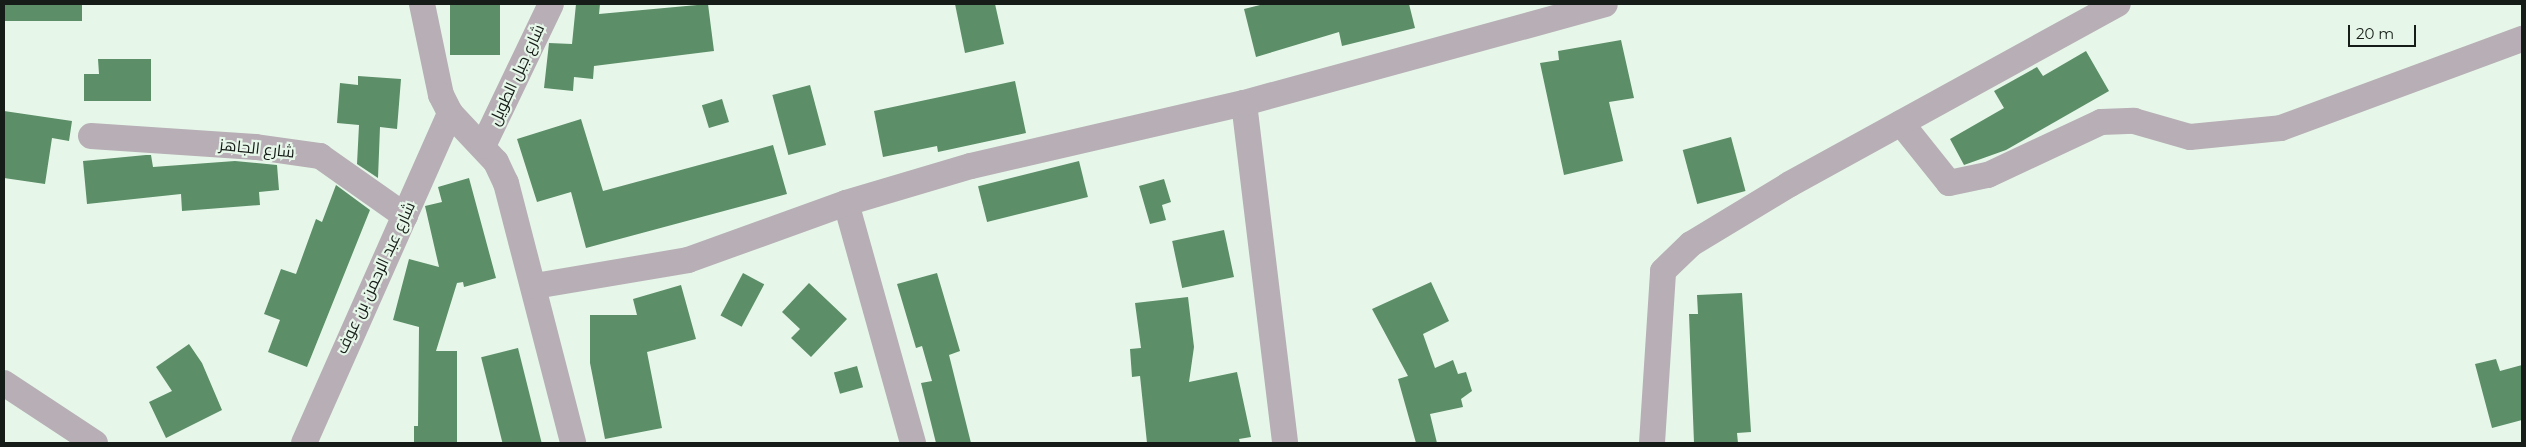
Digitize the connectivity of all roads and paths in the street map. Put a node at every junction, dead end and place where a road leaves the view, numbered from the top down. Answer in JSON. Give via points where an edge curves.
{"nodes":[{"id":1,"x":422,"y":4,"type":"edge"},
{"id":2,"x":550,"y":4,"type":"edge"},
{"id":3,"x":1605,"y":4,"type":"edge"},
{"id":4,"x":2118,"y":4,"type":"edge"},
{"id":5,"x":2522,"y":39,"type":"edge"},
{"id":6,"x":1244,"y":102,"type":"junction"},
{"id":7,"x":450,"y":113,"type":"junction"},
{"id":8,"x":1901,"y":123,"type":"junction"},
{"id":9,"x":91,"y":136,"type":"dead end"},
{"id":10,"x":483,"y":146,"type":"junction"},
{"id":11,"x":846,"y":203,"type":"junction"},
{"id":12,"x":405,"y":216,"type":"junction"},
{"id":13,"x":535,"y":286,"type":"junction"},
{"id":14,"x":4,"y":383,"type":"edge"},
{"id":15,"x":95,"y":443,"type":"edge"},
{"id":16,"x":304,"y":443,"type":"edge"},
{"id":17,"x":573,"y":443,"type":"edge"},
{"id":18,"x":913,"y":443,"type":"edge"},
{"id":19,"x":1285,"y":443,"type":"edge"},
{"id":20,"x":1652,"y":443,"type":"edge"}],
"edges":[{"from":1,"to":7,"type":"street","via":[[441,95]]},
{"from":2,"to":10,"type":"street","name":"شارع جبل الطويل"},
{"from":3,"to":6,"type":"street"},
{"from":4,"to":8,"type":"street"},
{"from":5,"to":8,"type":"street","via":[[2281,128],[2190,137],[2134,121],[2101,122],[1988,174],[1950,183]]},
{"from":6,"to":11,"type":"street","via":[[971,166]]},
{"from":6,"to":19,"type":"street"},
{"from":7,"to":10,"type":"street"},
{"from":7,"to":12,"type":"street","name":"شارع عبد الرحمن بن عوف"},
{"from":8,"to":20,"type":"street","via":[[1691,244],[1663,271]]},
{"from":9,"to":12,"type":"street","name":"شارع الجاهز","via":[[256,147],[320,156]]},
{"from":10,"to":13,"type":"street","via":[[506,183]]},
{"from":11,"to":13,"type":"street","via":[[688,260]]},
{"from":11,"to":18,"type":"street"},
{"from":12,"to":16,"type":"street","name":"شارع عبد الرحمن بن عوف"},
{"from":13,"to":17,"type":"street"},
{"from":14,"to":15,"type":"street"}]}
